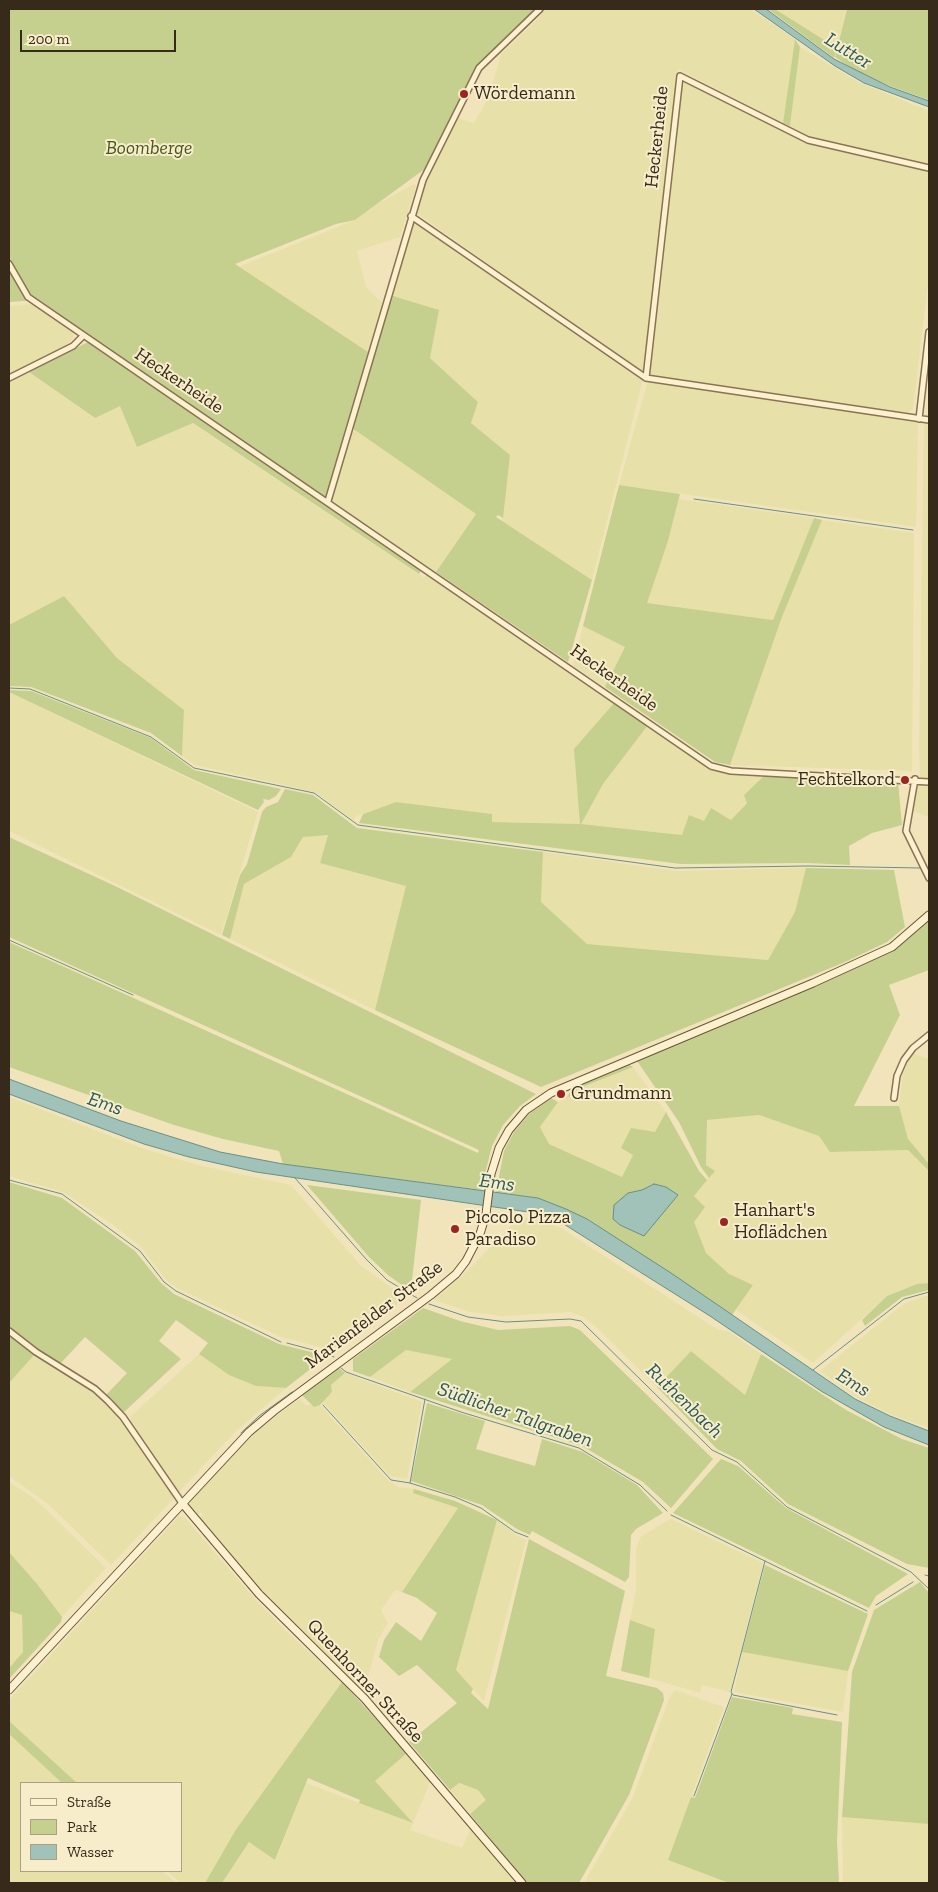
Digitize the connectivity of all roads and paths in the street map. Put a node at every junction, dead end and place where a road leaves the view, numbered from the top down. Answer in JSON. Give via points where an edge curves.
{"nodes":[{"id":1,"x":540,"y":9,"type":"edge"},
{"id":2,"x":929,"y":168,"type":"edge"},
{"id":3,"x":411,"y":216,"type":"junction"},
{"id":4,"x":9,"y":264,"type":"edge"},
{"id":5,"x":929,"y":332,"type":"edge"},
{"id":6,"x":83,"y":336,"type":"junction"},
{"id":7,"x":9,"y":378,"type":"edge"},
{"id":8,"x":646,"y":378,"type":"junction"},
{"id":9,"x":919,"y":419,"type":"junction"},
{"id":10,"x":929,"y":420,"type":"edge"},
{"id":11,"x":328,"y":501,"type":"junction"},
{"id":12,"x":915,"y":779,"type":"junction"},
{"id":13,"x":929,"y":782,"type":"edge"},
{"id":14,"x":929,"y":878,"type":"edge"},
{"id":15,"x":929,"y":915,"type":"edge"},
{"id":16,"x":929,"y":1035,"type":"edge"},
{"id":17,"x":894,"y":1098,"type":"dead end"},
{"id":18,"x":9,"y":1331,"type":"edge"},
{"id":19,"x":182,"y":1503,"type":"junction"},
{"id":20,"x":9,"y":1690,"type":"edge"},
{"id":21,"x":522,"y":1883,"type":"edge"}],
"edges":[{"from":1,"to":3,"type":"street","via":[[479,68],[423,180]]},
{"from":2,"to":8,"type":"street","name":"Heckerheide","via":[[808,140],[680,76]]},
{"from":3,"to":8,"type":"street"},
{"from":3,"to":11,"type":"street"},
{"from":4,"to":6,"type":"street","via":[[28,297]]},
{"from":5,"to":9,"type":"street"},
{"from":6,"to":7,"type":"street","via":[[73,346]]},
{"from":6,"to":11,"type":"street","name":"Heckerheide"},
{"from":8,"to":9,"type":"street"},
{"from":9,"to":10,"type":"street"},
{"from":11,"to":12,"type":"street","name":"Heckerheide","via":[[712,766],[732,772]]},
{"from":12,"to":13,"type":"street","name":"Heckerheide"},
{"from":12,"to":14,"type":"street","via":[[906,831]]},
{"from":15,"to":19,"type":"main road","name":"Marienfelder Straße","via":[[892,947],[551,1093],[526,1110],[499,1148],[478,1241],[456,1274],[262,1420]]},
{"from":16,"to":17,"type":"street","via":[[904,1060],[897,1076]]},
{"from":18,"to":19,"type":"street","via":[[96,1389],[123,1417]]},
{"from":19,"to":20,"type":"main road","name":"Marienfelder Straße"},
{"from":19,"to":21,"type":"main road","name":"Quenhorner Straße","via":[[259,1594],[365,1699]]}]}
